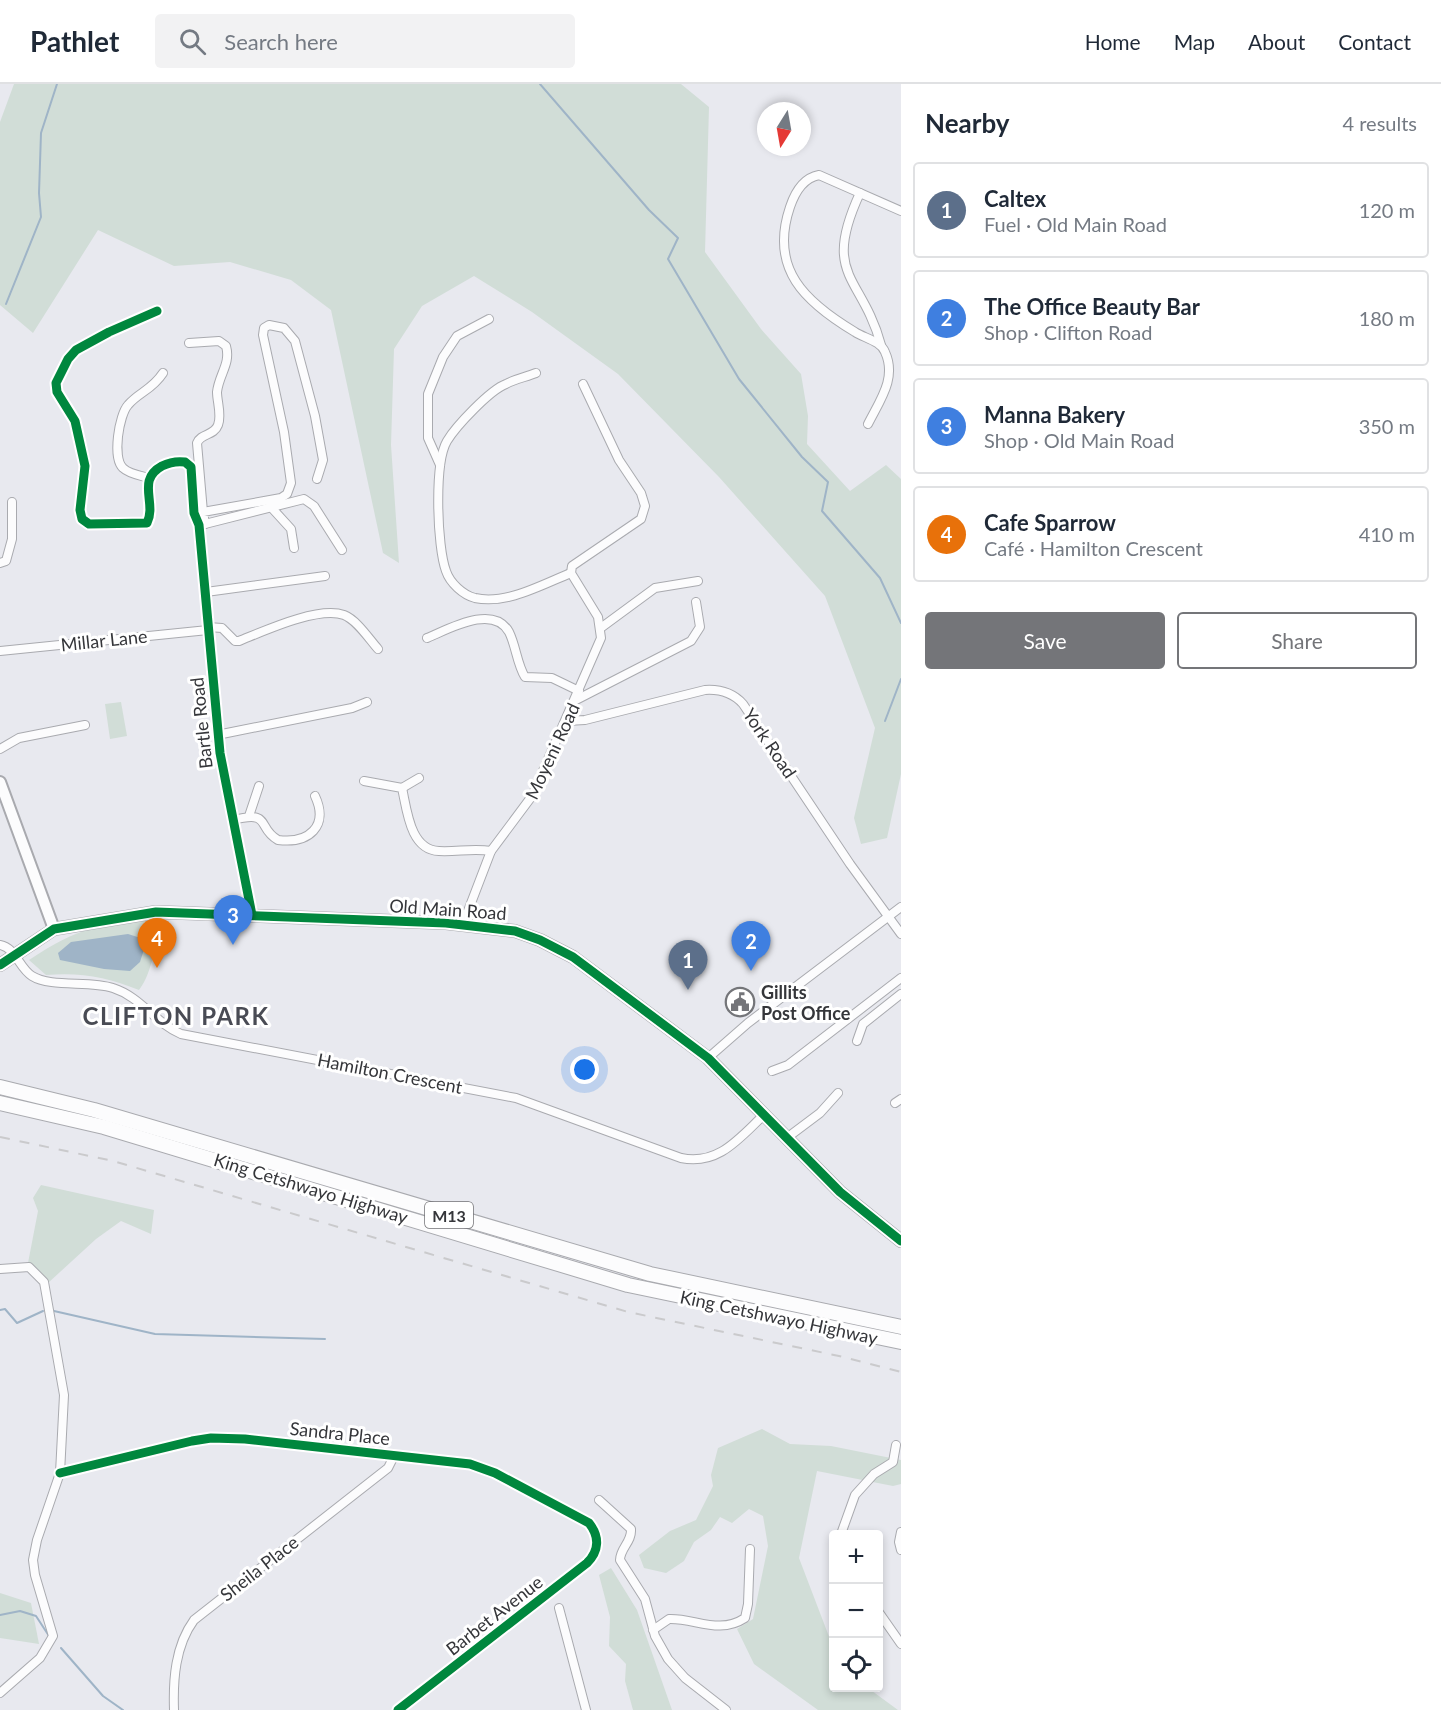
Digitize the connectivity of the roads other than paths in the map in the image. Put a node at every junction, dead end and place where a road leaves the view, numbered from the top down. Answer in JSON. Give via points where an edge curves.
{"nodes":[{"id":1,"x":860,"y":193,"type":"junction"},
{"id":2,"x":901,"y":211,"type":"edge"},
{"id":3,"x":157,"y":311,"type":"dead end"},
{"id":4,"x":489,"y":319,"type":"dead end"},
{"id":5,"x":189,"y":343,"type":"dead end"},
{"id":6,"x":881,"y":345,"type":"junction"},
{"id":7,"x":163,"y":373,"type":"dead end"},
{"id":8,"x":536,"y":374,"type":"dead end"},
{"id":9,"x":583,"y":384,"type":"dead end"},
{"id":10,"x":868,"y":424,"type":"dead end"},
{"id":11,"x":441,"y":466,"type":"junction"},
{"id":12,"x":149,"y":478,"type":"junction"},
{"id":13,"x":317,"y":479,"type":"dead end"},
{"id":14,"x":12,"y":502,"type":"dead end"},
{"id":15,"x":270,"y":506,"type":"junction"},
{"id":16,"x":203,"y":512,"type":"junction"},
{"id":17,"x":202,"y":525,"type":"junction"},
{"id":18,"x":294,"y":548,"type":"dead end"},
{"id":19,"x":342,"y":550,"type":"dead end"},
{"id":20,"x":0,"y":563,"type":"edge"},
{"id":21,"x":571,"y":573,"type":"junction"},
{"id":22,"x":325,"y":576,"type":"dead end"},
{"id":23,"x":698,"y":581,"type":"dead end"},
{"id":24,"x":206,"y":592,"type":"junction"},
{"id":25,"x":696,"y":602,"type":"dead end"},
{"id":26,"x":602,"y":627,"type":"junction"},
{"id":27,"x":208,"y":629,"type":"junction"},
{"id":28,"x":427,"y":639,"type":"dead end"},
{"id":29,"x":378,"y":649,"type":"dead end"},
{"id":30,"x":0,"y":651,"type":"edge"},
{"id":31,"x":579,"y":691,"type":"junction"},
{"id":32,"x":576,"y":700,"type":"junction"},
{"id":33,"x":367,"y":702,"type":"dead end"},
{"id":34,"x":567,"y":721,"type":"junction"},
{"id":35,"x":85,"y":725,"type":"dead end"},
{"id":36,"x":217,"y":735,"type":"junction"},
{"id":37,"x":0,"y":749,"type":"edge"},
{"id":38,"x":419,"y":778,"type":"dead end"},
{"id":39,"x":364,"y":781,"type":"dead end"},
{"id":40,"x":0,"y":782,"type":"edge"},
{"id":41,"x":259,"y":786,"type":"dead end"},
{"id":42,"x":402,"y":788,"type":"junction"},
{"id":43,"x":315,"y":796,"type":"dead end"},
{"id":44,"x":249,"y":816,"type":"junction"},
{"id":45,"x":233,"y":820,"type":"junction"},
{"id":46,"x":491,"y":851,"type":"junction"},
{"id":47,"x":901,"y":907,"type":"edge"},
{"id":48,"x":252,"y":915,"type":"junction"},
{"id":49,"x":888,"y":917,"type":"junction"},
{"id":50,"x":463,"y":924,"type":"junction"},
{"id":51,"x":54,"y":929,"type":"junction"},
{"id":52,"x":901,"y":934,"type":"edge"},
{"id":53,"x":0,"y":945,"type":"edge"},
{"id":54,"x":14,"y":955,"type":"junction"},
{"id":55,"x":0,"y":965,"type":"edge"},
{"id":56,"x":901,"y":978,"type":"edge"},
{"id":57,"x":901,"y":994,"type":"edge"},
{"id":58,"x":857,"y":1041,"type":"dead end"},
{"id":59,"x":708,"y":1058,"type":"junction"},
{"id":60,"x":772,"y":1071,"type":"dead end"},
{"id":61,"x":0,"y":1085,"type":"edge"},
{"id":62,"x":838,"y":1093,"type":"dead end"},
{"id":63,"x":0,"y":1103,"type":"edge"},
{"id":64,"x":765,"y":1114,"type":"junction"},
{"id":65,"x":788,"y":1137,"type":"junction"},
{"id":66,"x":901,"y":1241,"type":"edge"},
{"id":67,"x":0,"y":1269,"type":"edge"},
{"id":68,"x":901,"y":1327,"type":"edge"},
{"id":69,"x":901,"y":1342,"type":"edge"},
{"id":70,"x":896,"y":1445,"type":"dead end"},
{"id":71,"x":394,"y":1456,"type":"junction"},
{"id":72,"x":60,"y":1473,"type":"junction"},
{"id":73,"x":599,"y":1500,"type":"dead end"},
{"id":74,"x":842,"y":1530,"type":"edge"},
{"id":75,"x":901,"y":1532,"type":"edge"},
{"id":76,"x":597,"y":1537,"type":"joint"},
{"id":77,"x":750,"y":1549,"type":"dead end"},
{"id":78,"x":901,"y":1550,"type":"edge"},
{"id":79,"x":559,"y":1608,"type":"dead end"},
{"id":80,"x":883,"y":1617,"type":"edge"},
{"id":81,"x":653,"y":1630,"type":"junction"},
{"id":82,"x":901,"y":1644,"type":"edge"},
{"id":83,"x":0,"y":1693,"type":"edge"},
{"id":84,"x":174,"y":1710,"type":"edge"},
{"id":85,"x":398,"y":1710,"type":"edge"},
{"id":86,"x":586,"y":1710,"type":"edge"},
{"id":87,"x":726,"y":1710,"type":"edge"}],
"edges":[{"from":1,"to":2,"type":"street"},
{"from":1,"to":6,"type":"street","via":[[845,233],[843,261]]},
{"from":1,"to":6,"type":"street","via":[[823,176],[809,178],[790,206],[783,252],[790,274],[804,294],[853,331]]},
{"from":3,"to":12,"type":"street","via":[[76,350],[56,384],[58,395],[75,418],[85,466],[80,510],[83,520],[97,526],[147,523]]},
{"from":4,"to":11,"type":"street","via":[[457,336],[428,394],[428,438]]},
{"from":5,"to":16,"type":"street","via":[[219,341],[225,344],[228,355],[217,393],[218,425],[200,436],[196,445]]},
{"from":6,"to":10,"type":"street","via":[[891,375]]},
{"from":7,"to":12,"type":"street","via":[[150,390],[128,405],[118,432],[117,449],[124,470]]},
{"from":8,"to":11,"type":"street","via":[[504,384],[493,393],[450,436]]},
{"from":9,"to":21,"type":"street","via":[[645,506],[641,519],[573,564]]},
{"from":11,"to":21,"type":"street","via":[[437,496],[444,566],[460,590],[475,598],[497,598]]},
{"from":12,"to":17,"type":"street","via":[[165,464],[187,463],[191,469],[195,518]]},
{"from":13,"to":16,"type":"street","via":[[323,460],[295,341],[284,328],[269,325],[263,335],[284,432],[289,490],[281,498]]},
{"from":14,"to":20,"type":"street","via":[[10,550],[6,561]]},
{"from":15,"to":17,"type":"street"},
{"from":15,"to":18,"type":"street","via":[[291,529]]},
{"from":15,"to":19,"type":"street","via":[[299,499],[311,502]]},
{"from":16,"to":17,"type":"street"},
{"from":17,"to":24,"type":"street","name":"Bartle Road"},
{"from":21,"to":26,"type":"street"},
{"from":22,"to":24,"type":"street"},
{"from":23,"to":26,"type":"street","via":[[654,588]]},
{"from":24,"to":27,"type":"street","name":"Bartle Road"},
{"from":25,"to":32,"type":"street","via":[[700,627],[691,641]]},
{"from":26,"to":31,"type":"street","name":"Moyeni Road"},
{"from":27,"to":29,"type":"street","via":[[221,627],[239,641],[289,621],[339,615],[349,618]]},
{"from":27,"to":30,"type":"street","name":"Millar Lane"},
{"from":27,"to":36,"type":"street","name":"Bartle Road"},
{"from":28,"to":31,"type":"street","via":[[472,621],[492,620],[507,629],[525,677],[552,678]]},
{"from":31,"to":32,"type":"street","name":"Moyeni Road"},
{"from":32,"to":34,"type":"street","name":"Moyeni Road"},
{"from":33,"to":36,"type":"street"},
{"from":34,"to":46,"type":"street","name":"Moyeni Road","via":[[532,796]]},
{"from":34,"to":49,"type":"street","name":"York Road","via":[[705,690],[736,697]]},
{"from":35,"to":37,"type":"street","via":[[18,738]]},
{"from":36,"to":45,"type":"street","name":"Bartle Road"},
{"from":38,"to":42,"type":"street"},
{"from":39,"to":42,"type":"street"},
{"from":40,"to":51,"type":"street"},
{"from":41,"to":44,"type":"street"},
{"from":42,"to":46,"type":"street","via":[[411,825],[425,847],[438,851]]},
{"from":43,"to":44,"type":"street","via":[[318,827],[315,832],[289,841],[277,840],[264,822]]},
{"from":44,"to":45,"type":"street"},
{"from":45,"to":48,"type":"street","name":"Bartle Road"},
{"from":46,"to":50,"type":"street","name":"Moyeni Road"},
{"from":47,"to":49,"type":"street"},
{"from":48,"to":50,"type":"street","name":"Old Main Road"},
{"from":48,"to":51,"type":"street","name":"Old Main Road","via":[[156,912]]},
{"from":49,"to":52,"type":"street","name":"York Road"},
{"from":49,"to":59,"type":"street"},
{"from":50,"to":59,"type":"street","name":"Old Main Road","via":[[515,930],[556,947]]},
{"from":51,"to":54,"type":"street","name":"Old Main Road"},
{"from":53,"to":54,"type":"street","name":"Hamilton Crescent"},
{"from":54,"to":55,"type":"street","name":"Old Main Road"},
{"from":54,"to":64,"type":"street","name":"Hamilton Crescent","via":[[33,977],[102,984],[130,995],[181,1034],[516,1098],[681,1158],[704,1160],[718,1155]]},
{"from":56,"to":60,"type":"street","via":[[788,1065]]},
{"from":57,"to":58,"type":"street","via":[[863,1024]]},
{"from":59,"to":64,"type":"street","name":"Old Main Road"},
{"from":61,"to":68,"type":"highway","name":"King Cetshwayo Highway","number":"M13","via":[[650,1274]]},
{"from":62,"to":65,"type":"street","via":[[820,1113]]},
{"from":63,"to":69,"type":"highway","name":"King Cetshwayo Highway","number":"M13","via":[[104,1127],[628,1285]]},
{"from":64,"to":65,"type":"street","name":"Old Main Road"},
{"from":65,"to":66,"type":"street","name":"Old Main Road","via":[[840,1192]]},
{"from":67,"to":72,"type":"street","via":[[29,1267],[44,1282],[64,1395]]},
{"from":70,"to":74,"type":"street","via":[[893,1462],[855,1495]]},
{"from":71,"to":72,"type":"street","name":"Sandra Place","via":[[211,1438]]},
{"from":71,"to":76,"type":"street","name":"Sandra Place","via":[[481,1468],[581,1517]]},
{"from":71,"to":84,"type":"street","name":"Sheila Place","via":[[388,1468],[194,1620],[182,1642],[175,1668]]},
{"from":72,"to":83,"type":"street","via":[[33,1560],[53,1636],[46,1653]]},
{"from":73,"to":81,"type":"street","via":[[631,1529],[620,1560],[645,1599]]},
{"from":75,"to":78,"type":"street"},
{"from":76,"to":85,"type":"street","name":"Barbet Avenue","via":[[595,1553],[587,1563]]},
{"from":77,"to":81,"type":"street","via":[[744,1618],[724,1626],[673,1619]]},
{"from":79,"to":86,"type":"street"},
{"from":80,"to":82,"type":"street"},
{"from":81,"to":87,"type":"street","via":[[673,1665]]}]}
